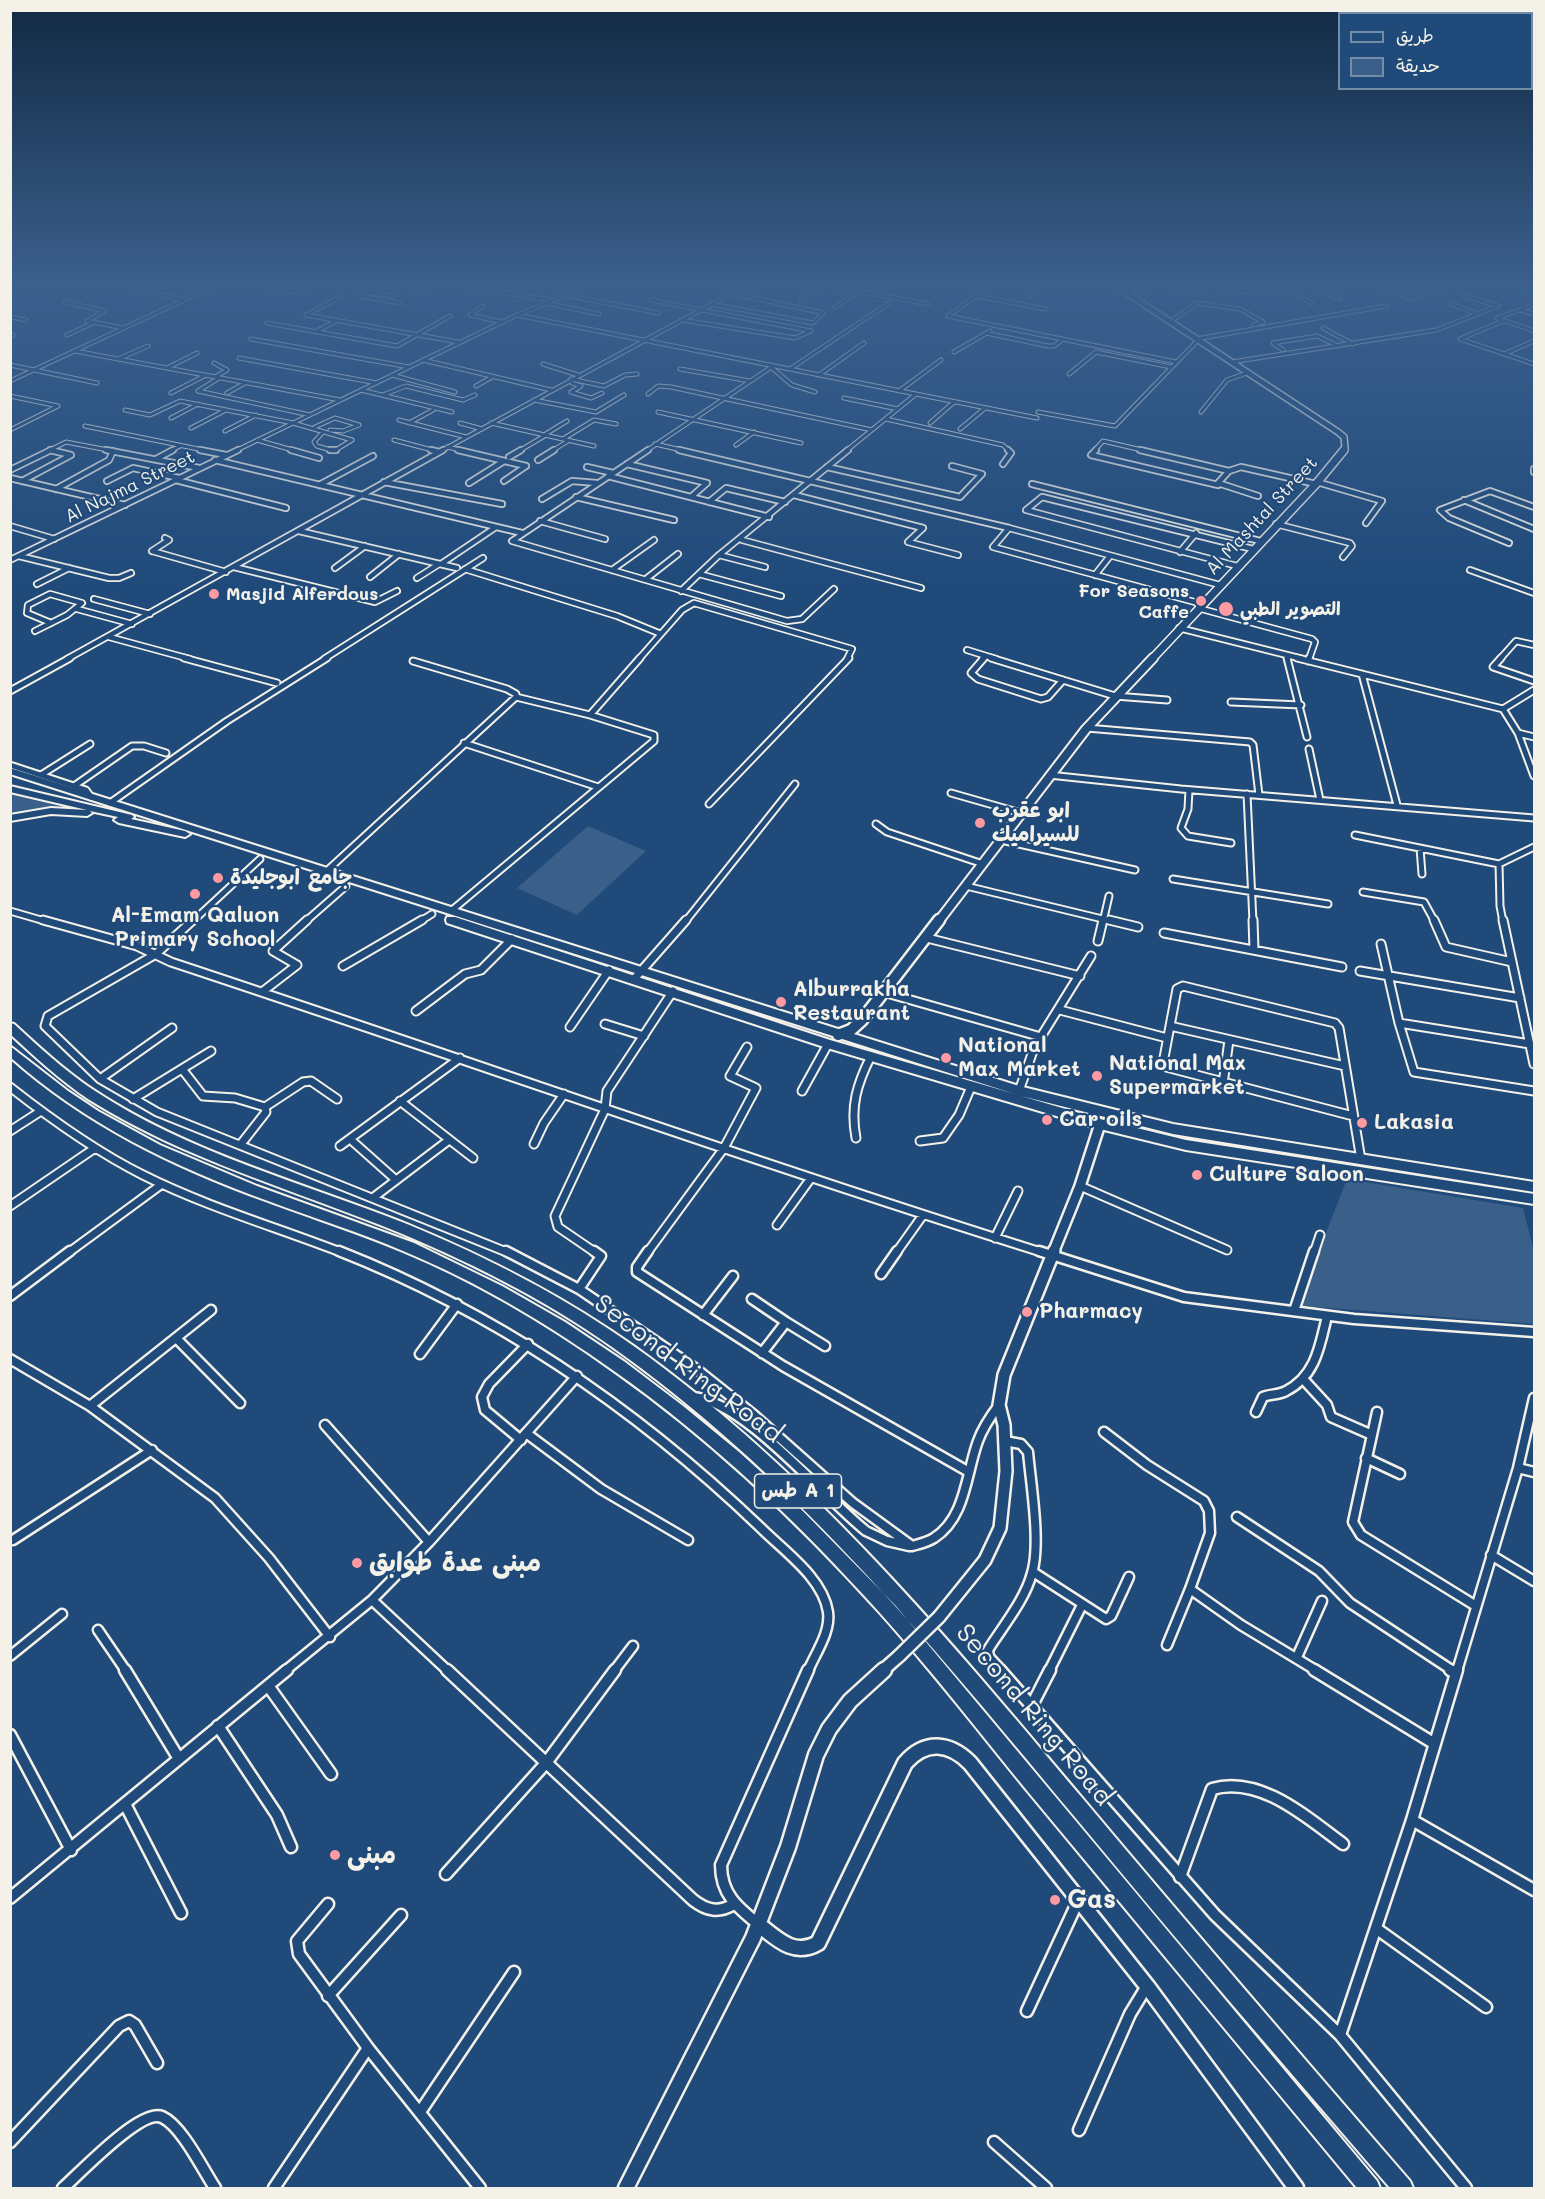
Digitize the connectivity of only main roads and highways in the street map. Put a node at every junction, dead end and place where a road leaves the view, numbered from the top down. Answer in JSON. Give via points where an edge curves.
{"nodes":[{"id":1,"x":1271,"y":389,"type":"edge"},
{"id":2,"x":10,"y":771,"type":"edge"},
{"id":3,"x":10,"y":783,"type":"edge"},
{"id":4,"x":10,"y":789,"type":"edge"},
{"id":5,"x":76,"y":790,"type":"junction"},
{"id":6,"x":10,"y":818,"type":"edge"},
{"id":7,"x":185,"y":834,"type":"junction"},
{"id":8,"x":322,"y":874,"type":"junction"},
{"id":9,"x":638,"y":975,"type":"junction"},
{"id":10,"x":862,"y":1020,"type":"junction"},
{"id":11,"x":10,"y":1027,"type":"edge"},
{"id":12,"x":838,"y":1035,"type":"junction"},
{"id":13,"x":860,"y":1042,"type":"junction"},
{"id":14,"x":10,"y":1050,"type":"edge"},
{"id":15,"x":1265,"y":1144,"type":"junction"},
{"id":16,"x":1266,"y":1158,"type":"junction"},
{"id":17,"x":1534,"y":1192,"type":"edge"},
{"id":18,"x":1370,"y":2188,"type":"edge"},
{"id":19,"x":1403,"y":2188,"type":"edge"}],
"edges":[{"from":1,"to":10,"type":"main road","name":"Al Mashtal Street","via":[[1344,437],[1345,448],[1087,728]]},
{"from":2,"to":5,"type":"highway"},
{"from":3,"to":5,"type":"highway","via":[[56,792]]},
{"from":4,"to":7,"type":"highway"},
{"from":5,"to":8,"type":"highway"},
{"from":6,"to":7,"type":"highway","via":[[42,812],[76,812]]},
{"from":7,"to":8,"type":"highway"},
{"from":8,"to":9,"type":"highway","via":[[452,911]]},
{"from":8,"to":9,"type":"highway","via":[[346,886],[432,914],[609,970]]},
{"from":9,"to":12,"type":"highway"},
{"from":9,"to":16,"type":"highway","via":[[828,1044],[971,1087],[1186,1145]]},
{"from":10,"to":12,"type":"main road","name":"Al Mashtal Street"},
{"from":10,"to":13,"type":"main road"},
{"from":11,"to":19,"type":"highway","name":"Second Ring Road","number":"طس A 1","via":[[67,1078],[151,1131],[221,1163],[406,1230],[498,1271],[588,1323],[691,1398],[776,1469],[874,1566]]},
{"from":12,"to":13,"type":"highway"},
{"from":13,"to":15,"type":"highway","via":[[1019,1091],[1173,1129]]},
{"from":14,"to":18,"type":"highway","name":"Second Ring Road","number":"طس A 1","via":[[76,1104],[145,1143],[252,1190],[394,1241],[507,1294],[617,1363],[706,1431],[812,1529],[889,1611]]},
{"from":15,"to":16,"type":"highway"},
{"from":15,"to":17,"type":"highway"},
{"from":16,"to":17,"type":"highway"}]}
